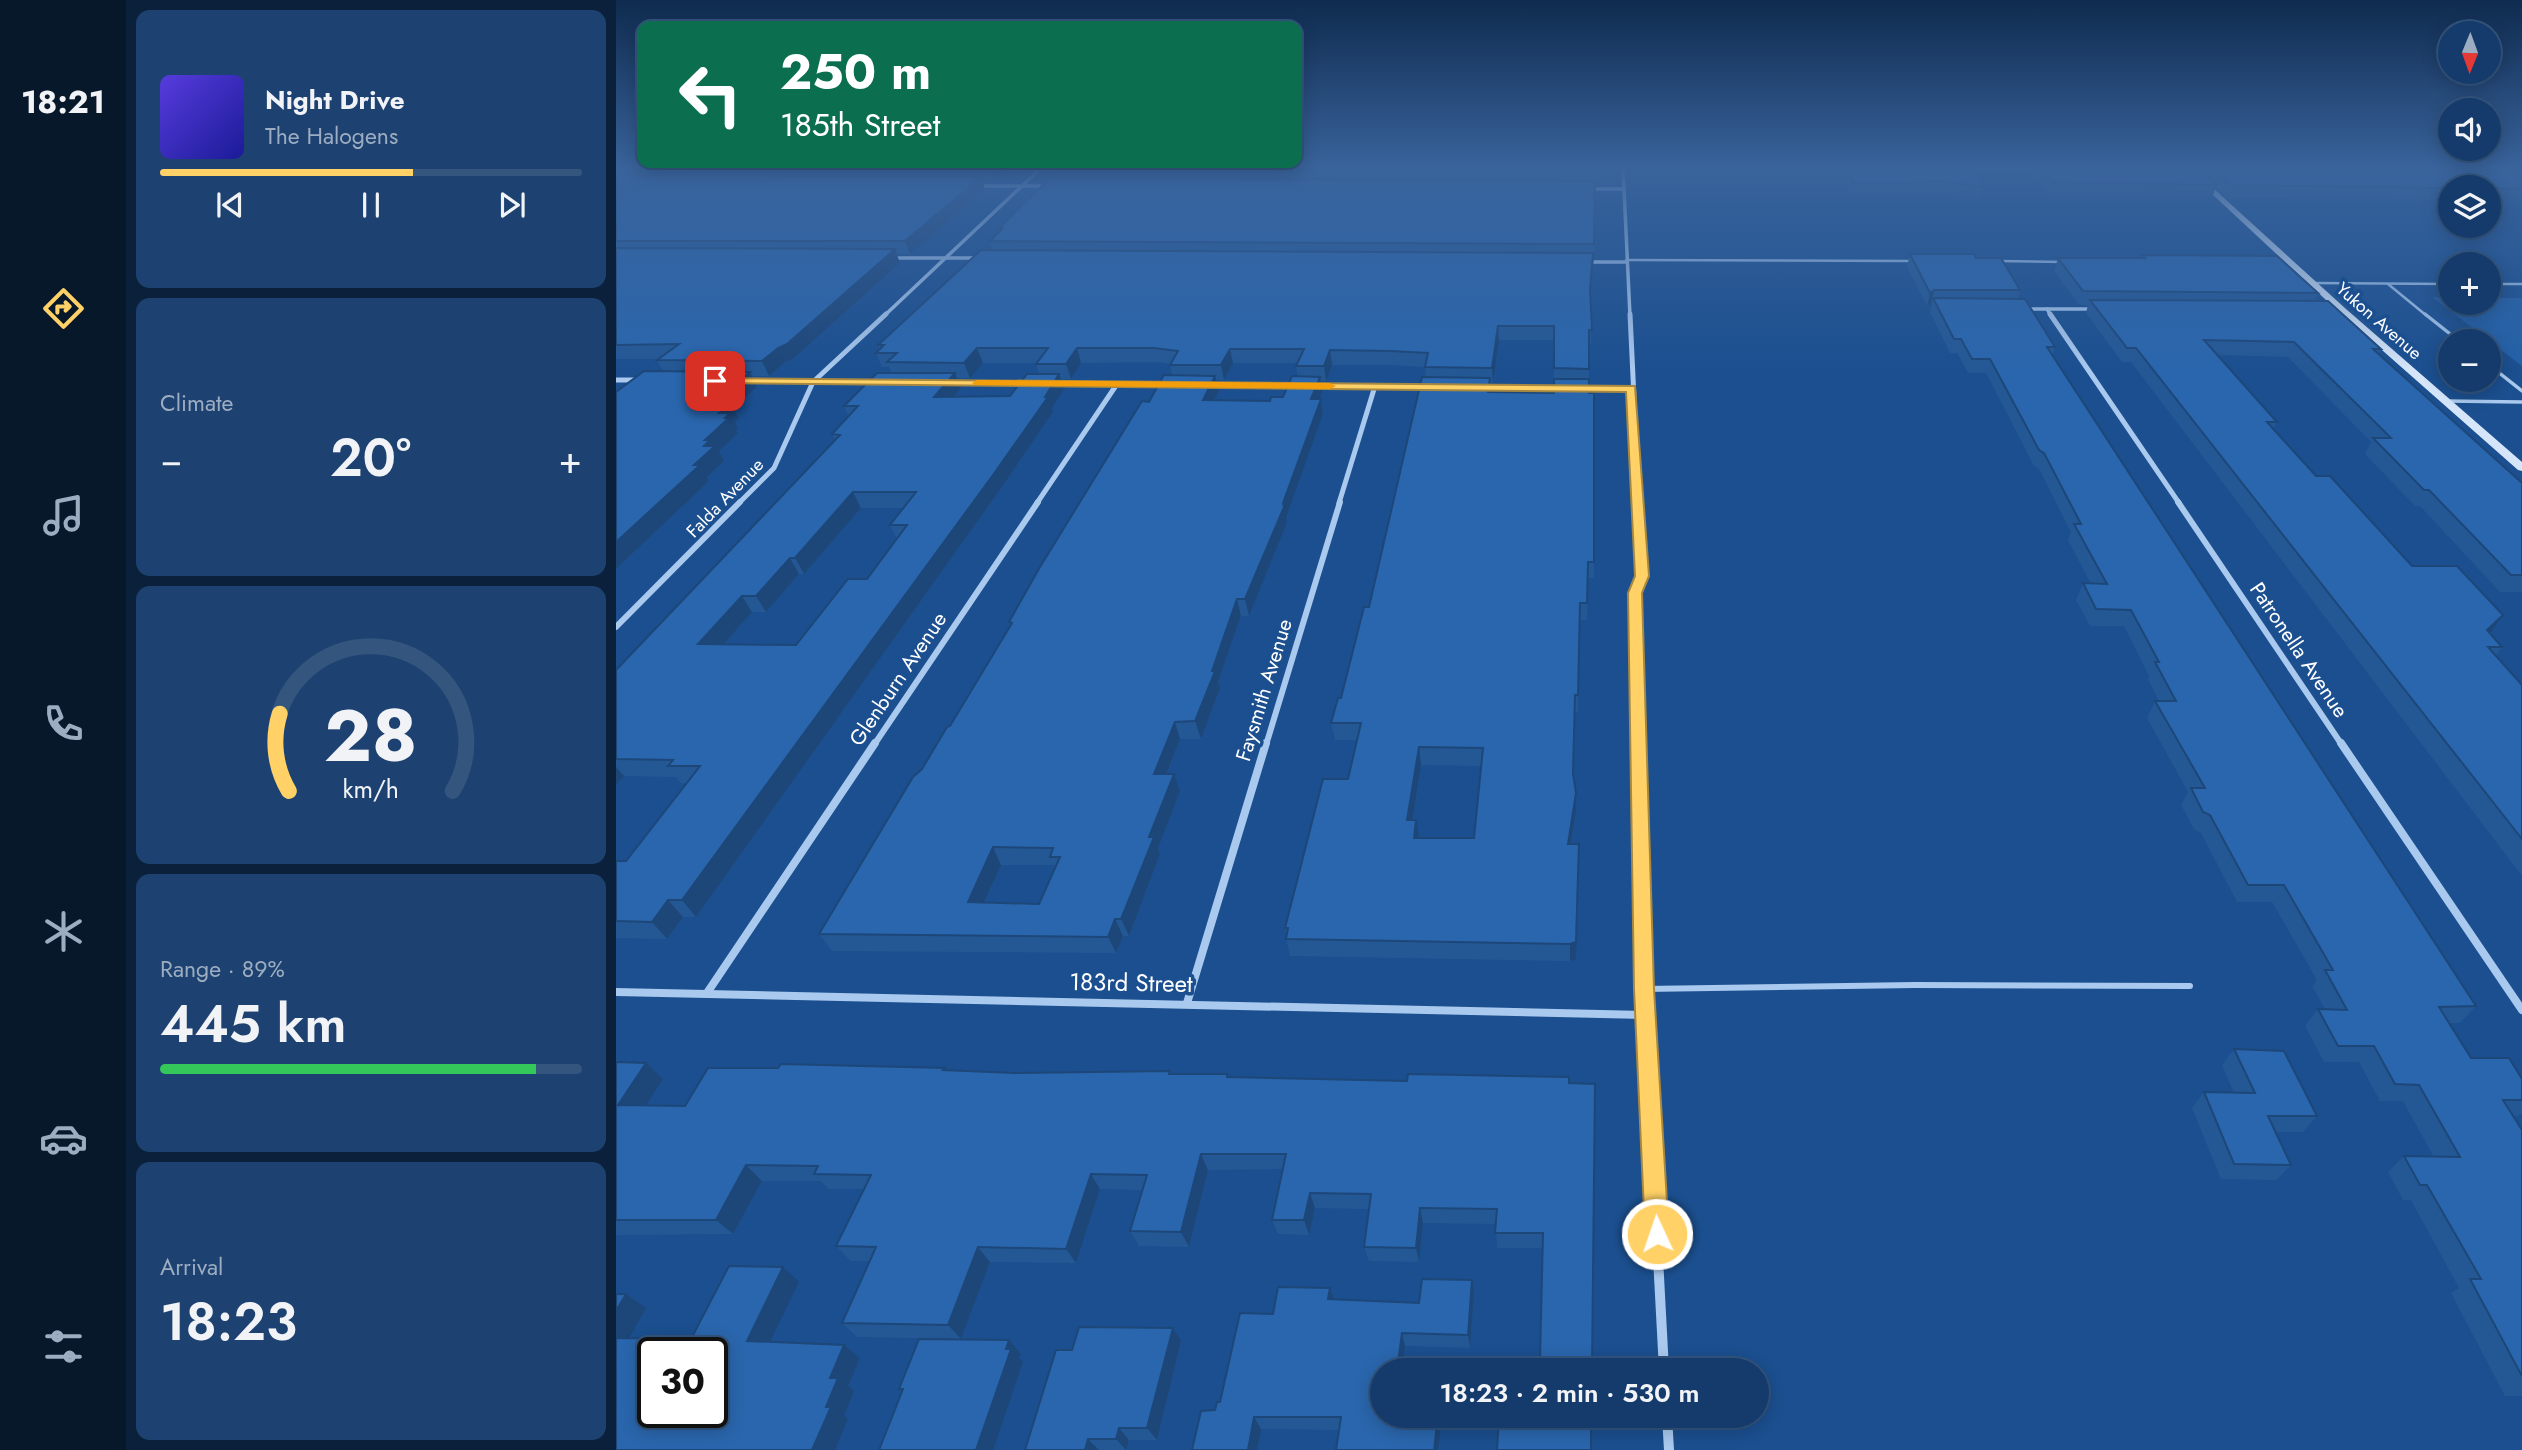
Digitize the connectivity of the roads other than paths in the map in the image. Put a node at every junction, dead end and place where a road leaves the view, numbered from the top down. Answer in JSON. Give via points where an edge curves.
{"nodes":[{"id":1,"x":969,"y":236,"type":"edge"},
{"id":2,"x":1625,"y":236,"type":"edge"},
{"id":3,"x":2260,"y":236,"type":"edge"},
{"id":4,"x":880,"y":258,"type":"edge"},
{"id":5,"x":945,"y":258,"type":"junction"},
{"id":6,"x":988,"y":258,"type":"edge"},
{"id":7,"x":1626,"y":261,"type":"junction"},
{"id":8,"x":1926,"y":261,"type":"edge"},
{"id":9,"x":1996,"y":261,"type":"edge"},
{"id":10,"x":1584,"y":262,"type":"edge"},
{"id":11,"x":2066,"y":262,"type":"edge"},
{"id":12,"x":2280,"y":263,"type":"edge"},
{"id":13,"x":2291,"y":264,"type":"junction"},
{"id":14,"x":2312,"y":283,"type":"junction"},
{"id":15,"x":2387,"y":283,"type":"junction"},
{"id":16,"x":2438,"y":284,"type":"edge"},
{"id":17,"x":2501,"y":284,"type":"edge"},
{"id":18,"x":2522,"y":284,"type":"edge"},
{"id":19,"x":2021,"y":309,"type":"edge"},
{"id":20,"x":2047,"y":309,"type":"junction"},
{"id":21,"x":2101,"y":309,"type":"edge"},
{"id":22,"x":2330,"y":311,"type":"edge"},
{"id":23,"x":2343,"y":311,"type":"junction"},
{"id":24,"x":2444,"y":329,"type":"edge"},
{"id":25,"x":2501,"y":375,"type":"edge"},
{"id":26,"x":616,"y":380,"type":"edge"},
{"id":27,"x":642,"y":380,"type":"edge"},
{"id":28,"x":734,"y":381,"type":"edge"},
{"id":29,"x":813,"y":382,"type":"junction"},
{"id":30,"x":882,"y":382,"type":"edge"},
{"id":31,"x":937,"y":383,"type":"edge"},
{"id":32,"x":1034,"y":383,"type":"edge"},
{"id":33,"x":1048,"y":384,"type":"edge"},
{"id":34,"x":1117,"y":384,"type":"junction"},
{"id":35,"x":1171,"y":385,"type":"edge"},
{"id":36,"x":1198,"y":385,"type":"edge"},
{"id":37,"x":1375,"y":386,"type":"junction"},
{"id":38,"x":1429,"y":387,"type":"edge"},
{"id":39,"x":1469,"y":387,"type":"edge"},
{"id":40,"x":1564,"y":388,"type":"edge"},
{"id":41,"x":1577,"y":388,"type":"edge"},
{"id":42,"x":1632,"y":388,"type":"junction"},
{"id":43,"x":2522,"y":391,"type":"edge"},
{"id":44,"x":2446,"y":401,"type":"junction"},
{"id":45,"x":2522,"y":402,"type":"edge"},
{"id":46,"x":2522,"y":468,"type":"edge"},
{"id":47,"x":616,"y":627,"type":"edge"},
{"id":48,"x":2190,"y":986,"type":"dead end"},
{"id":49,"x":1644,"y":989,"type":"junction"},
{"id":50,"x":616,"y":992,"type":"edge"},
{"id":51,"x":707,"y":993,"type":"junction"},
{"id":52,"x":1187,"y":1003,"type":"junction"},
{"id":53,"x":2522,"y":1010,"type":"edge"},
{"id":54,"x":1645,"y":1015,"type":"junction"},
{"id":55,"x":1663,"y":1358,"type":"edge"},
{"id":56,"x":1668,"y":1428,"type":"edge"},
{"id":57,"x":1669,"y":1450,"type":"edge"}],
"edges":[{"from":1,"to":5,"type":"street","name":"Falda Avenue"},
{"from":2,"to":7,"type":"street"},
{"from":3,"to":13,"type":"street","name":"Yukon Avenue"},
{"from":4,"to":5,"type":"street"},
{"from":5,"to":6,"type":"street"},
{"from":5,"to":29,"type":"street","name":"Falda Avenue"},
{"from":7,"to":8,"type":"lane"},
{"from":7,"to":10,"type":"street"},
{"from":7,"to":42,"type":"street"},
{"from":9,"to":11,"type":"lane"},
{"from":12,"to":13,"type":"lane"},
{"from":13,"to":14,"type":"street","name":"Yukon Avenue"},
{"from":14,"to":15,"type":"lane"},
{"from":14,"to":23,"type":"street","name":"Yukon Avenue"},
{"from":15,"to":16,"type":"lane"},
{"from":15,"to":24,"type":"lane"},
{"from":17,"to":18,"type":"lane"},
{"from":19,"to":20,"type":"street"},
{"from":20,"to":21,"type":"street"},
{"from":20,"to":53,"type":"street","name":"Patronella Avenue"},
{"from":22,"to":23,"type":"street"},
{"from":23,"to":44,"type":"street","name":"Yukon Avenue"},
{"from":25,"to":43,"type":"lane"},
{"from":26,"to":27,"type":"street"},
{"from":28,"to":29,"type":"street"},
{"from":29,"to":30,"type":"street"},
{"from":29,"to":47,"type":"street","name":"Falda Avenue","via":[[775,468]]},
{"from":31,"to":32,"type":"street"},
{"from":33,"to":34,"type":"street"},
{"from":34,"to":35,"type":"street"},
{"from":34,"to":51,"type":"street","name":"Glenburn Avenue"},
{"from":36,"to":37,"type":"street"},
{"from":37,"to":38,"type":"street"},
{"from":37,"to":52,"type":"street","name":"Faysmith Avenue"},
{"from":39,"to":40,"type":"street"},
{"from":41,"to":42,"type":"street"},
{"from":42,"to":49,"type":"street","via":[[1642,576],[1635,593]]},
{"from":44,"to":45,"type":"lane"},
{"from":44,"to":46,"type":"street","name":"Yukon Avenue"},
{"from":48,"to":49,"type":"lane"},
{"from":49,"to":54,"type":"street"},
{"from":50,"to":51,"type":"street","name":"183rd Street"},
{"from":51,"to":52,"type":"street","name":"183rd Street"},
{"from":52,"to":54,"type":"street","name":"183rd Street"},
{"from":54,"to":55,"type":"street"},
{"from":56,"to":57,"type":"street"}]}
